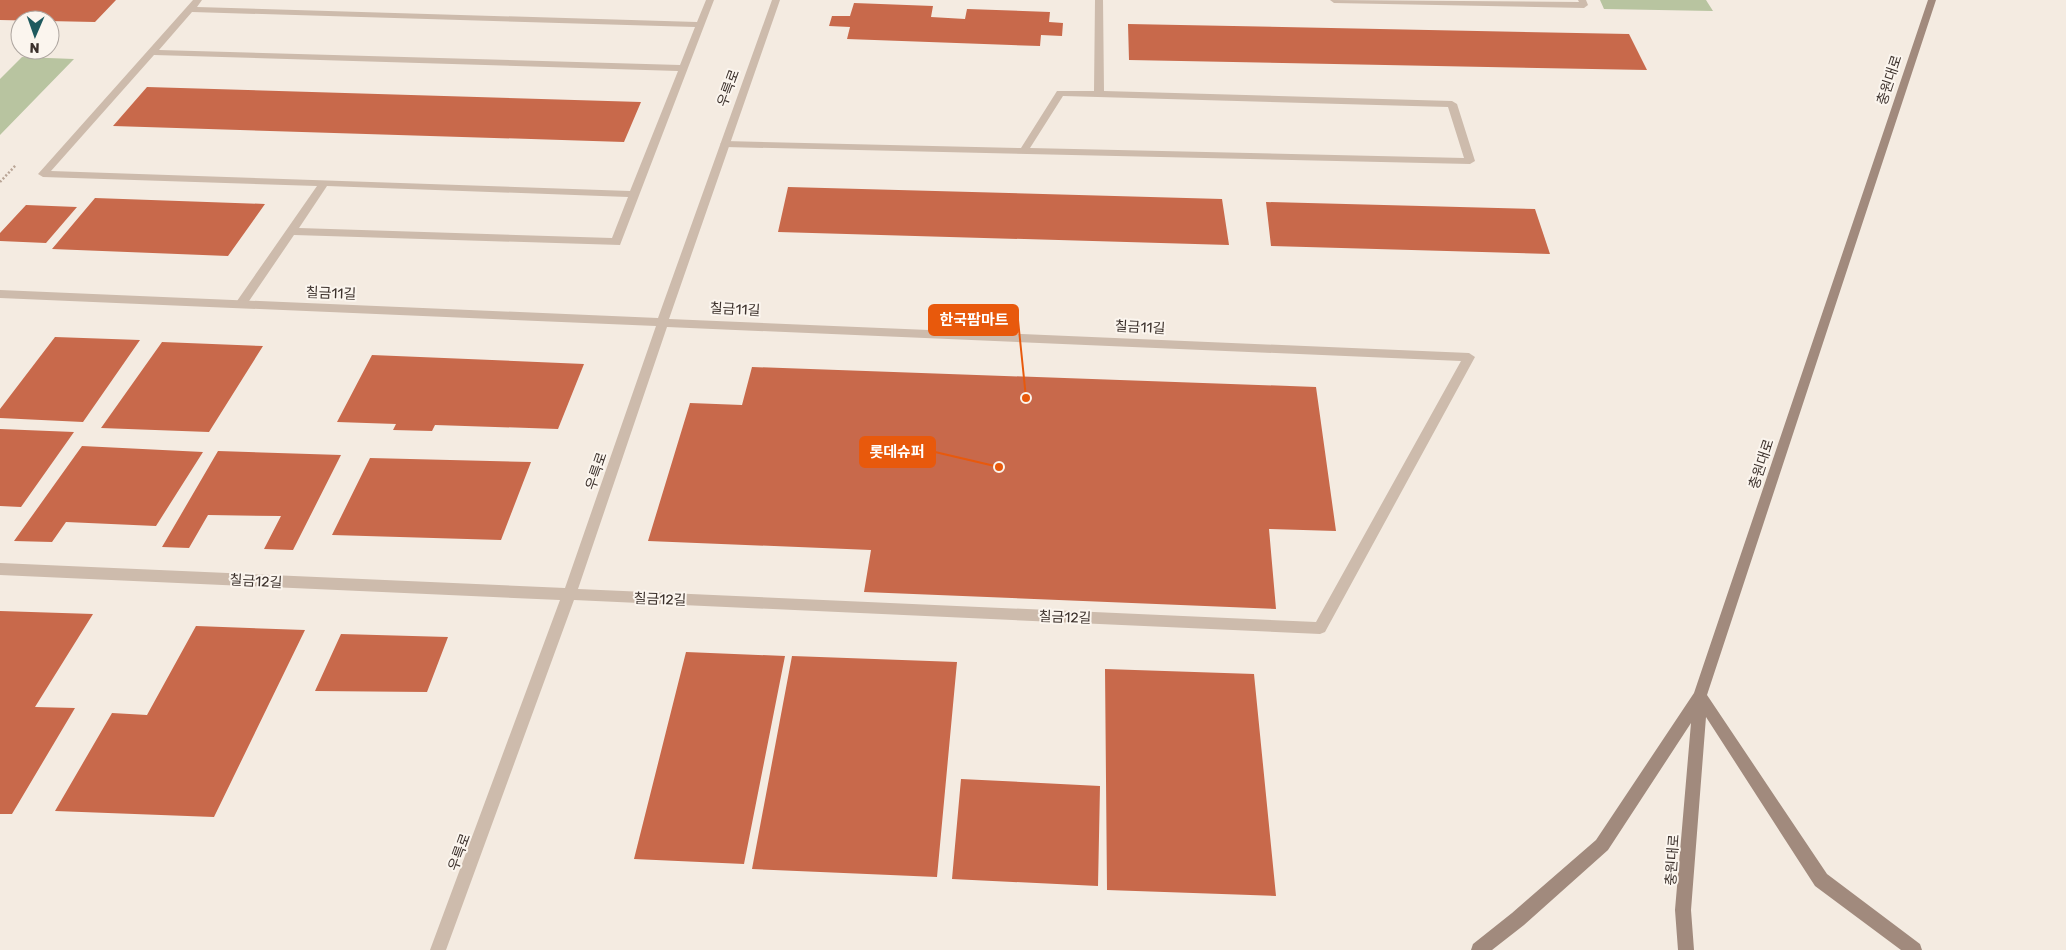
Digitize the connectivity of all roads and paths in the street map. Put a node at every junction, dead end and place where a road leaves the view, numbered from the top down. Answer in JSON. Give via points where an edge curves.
{"nodes":[{"id":1,"x":198,"y":0,"type":"edge"},
{"id":2,"x":710,"y":0,"type":"edge"},
{"id":3,"x":776,"y":0,"type":"edge"},
{"id":4,"x":1100,"y":0,"type":"edge"},
{"id":5,"x":1334,"y":0,"type":"edge"},
{"id":6,"x":1582,"y":0,"type":"edge"},
{"id":7,"x":1932,"y":0,"type":"edge"},
{"id":8,"x":190,"y":9,"type":"junction"},
{"id":9,"x":700,"y":25,"type":"junction"},
{"id":10,"x":152,"y":52,"type":"junction"},
{"id":11,"x":684,"y":68,"type":"junction"},
{"id":12,"x":1100,"y":94,"type":"junction"},
{"id":13,"x":725,"y":144,"type":"junction"},
{"id":14,"x":1024,"y":150,"type":"junction"},
{"id":15,"x":324,"y":183,"type":"junction"},
{"id":16,"x":634,"y":194,"type":"junction"},
{"id":17,"x":291,"y":231,"type":"junction"},
{"id":18,"x":0,"y":294,"type":"edge"},
{"id":19,"x":241,"y":304,"type":"junction"},
{"id":20,"x":663,"y":321,"type":"junction"},
{"id":21,"x":0,"y":569,"type":"edge"},
{"id":22,"x":569,"y":595,"type":"junction"},
{"id":23,"x":1320,"y":628,"type":"joint"},
{"id":24,"x":1700,"y":696,"type":"junction"},
{"id":25,"x":438,"y":950,"type":"edge"},
{"id":26,"x":1479,"y":950,"type":"edge"},
{"id":27,"x":1686,"y":950,"type":"edge"},
{"id":28,"x":1914,"y":950,"type":"edge"}],
"edges":[{"from":1,"to":8,"type":"street"},
{"from":2,"to":9,"type":"street"},
{"from":3,"to":13,"type":"street","name":"우륵로"},
{"from":4,"to":12,"type":"street"},
{"from":5,"to":6,"type":"street","via":[[1584,5]]},
{"from":7,"to":24,"type":"street","name":"충원대로"},
{"from":8,"to":9,"type":"street"},
{"from":8,"to":10,"type":"street"},
{"from":9,"to":11,"type":"street"},
{"from":10,"to":11,"type":"street"},
{"from":10,"to":15,"type":"street","via":[[43,174]]},
{"from":11,"to":16,"type":"street"},
{"from":12,"to":14,"type":"street","via":[[1060,93]]},
{"from":12,"to":14,"type":"street","via":[[1452,104],[1470,161]]},
{"from":13,"to":14,"type":"street"},
{"from":13,"to":20,"type":"street","name":"우륵로"},
{"from":15,"to":16,"type":"street"},
{"from":15,"to":17,"type":"street"},
{"from":16,"to":17,"type":"street","via":[[616,242]]},
{"from":17,"to":19,"type":"street"},
{"from":18,"to":19,"type":"street","name":"칠금11길"},
{"from":19,"to":20,"type":"street","name":"칠금11길"},
{"from":20,"to":22,"type":"street","name":"우륵로"},
{"from":20,"to":23,"type":"street","name":"칠금11길","via":[[1469,357]]},
{"from":21,"to":22,"type":"street","name":"칠금12길"},
{"from":22,"to":23,"type":"street","name":"칠금12길"},
{"from":22,"to":25,"type":"street","name":"우륵로"},
{"from":24,"to":26,"type":"street","via":[[1602,845]]},
{"from":24,"to":27,"type":"street","name":"충원대로","via":[[1683,910]]},
{"from":24,"to":28,"type":"street","via":[[1821,880]]}]}
